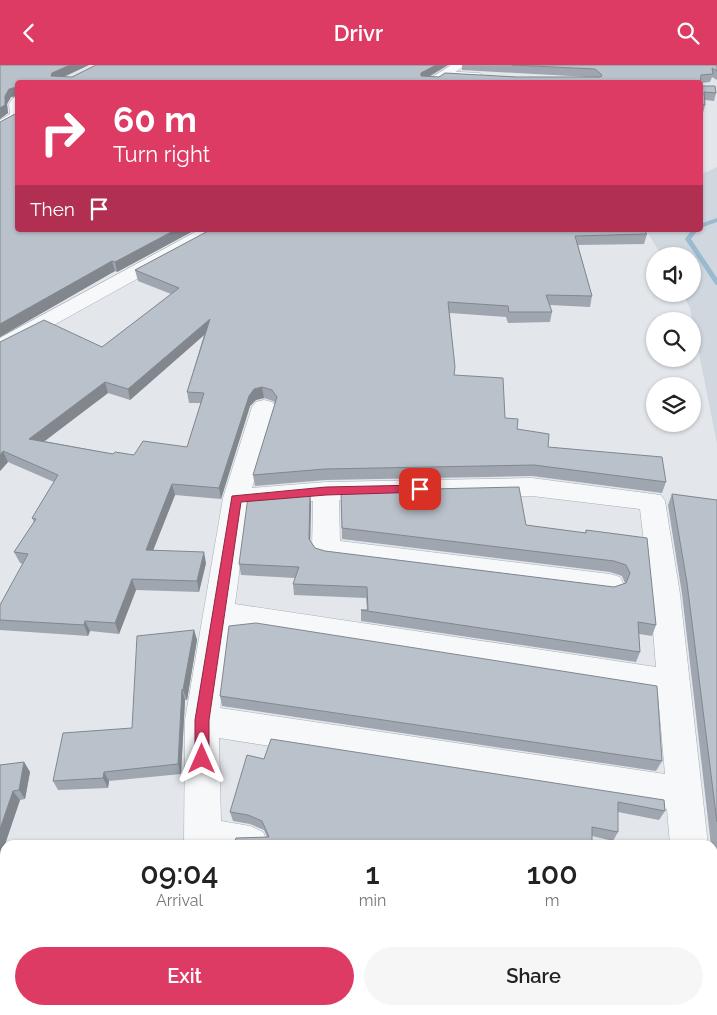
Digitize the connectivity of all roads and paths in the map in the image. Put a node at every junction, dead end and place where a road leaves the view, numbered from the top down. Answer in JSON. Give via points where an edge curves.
{"nodes":[{"id":1,"x":460,"y":65,"type":"edge"},
{"id":2,"x":442,"y":75,"type":"junction"},
{"id":3,"x":489,"y":77,"type":"edge"},
{"id":4,"x":433,"y":80,"type":"edge"},
{"id":5,"x":15,"y":117,"type":"edge"},
{"id":6,"x":0,"y":125,"type":"edge"},
{"id":7,"x":208,"y":232,"type":"edge"},
{"id":8,"x":0,"y":347,"type":"edge"},
{"id":9,"x":264,"y":407,"type":"dead end"},
{"id":10,"x":326,"y":491,"type":"junction"},
{"id":11,"x":236,"y":498,"type":"junction"},
{"id":12,"x":610,"y":585,"type":"edge"},
{"id":13,"x":218,"y":613,"type":"junction"},
{"id":14,"x":673,"y":683,"type":"junction"},
{"id":15,"x":202,"y":720,"type":"junction"},
{"id":16,"x":684,"y":794,"type":"junction"},
{"id":17,"x":203,"y":840,"type":"edge"},
{"id":18,"x":689,"y":840,"type":"edge"}],
"edges":[{"from":1,"to":2,"type":"street"},
{"from":2,"to":3,"type":"street"},
{"from":2,"to":4,"type":"street"},
{"from":5,"to":6,"type":"street"},
{"from":7,"to":8,"type":"street"},
{"from":9,"to":11,"type":"street"},
{"from":10,"to":11,"type":"street"},
{"from":10,"to":12,"type":"street","via":[[326,550]]},
{"from":10,"to":14,"type":"street","via":[[532,487],[652,501]]},
{"from":11,"to":13,"type":"street"},
{"from":13,"to":14,"type":"street"},
{"from":13,"to":15,"type":"street"},
{"from":14,"to":16,"type":"street"},
{"from":15,"to":16,"type":"street"},
{"from":15,"to":17,"type":"street"},
{"from":16,"to":18,"type":"street"}]}
